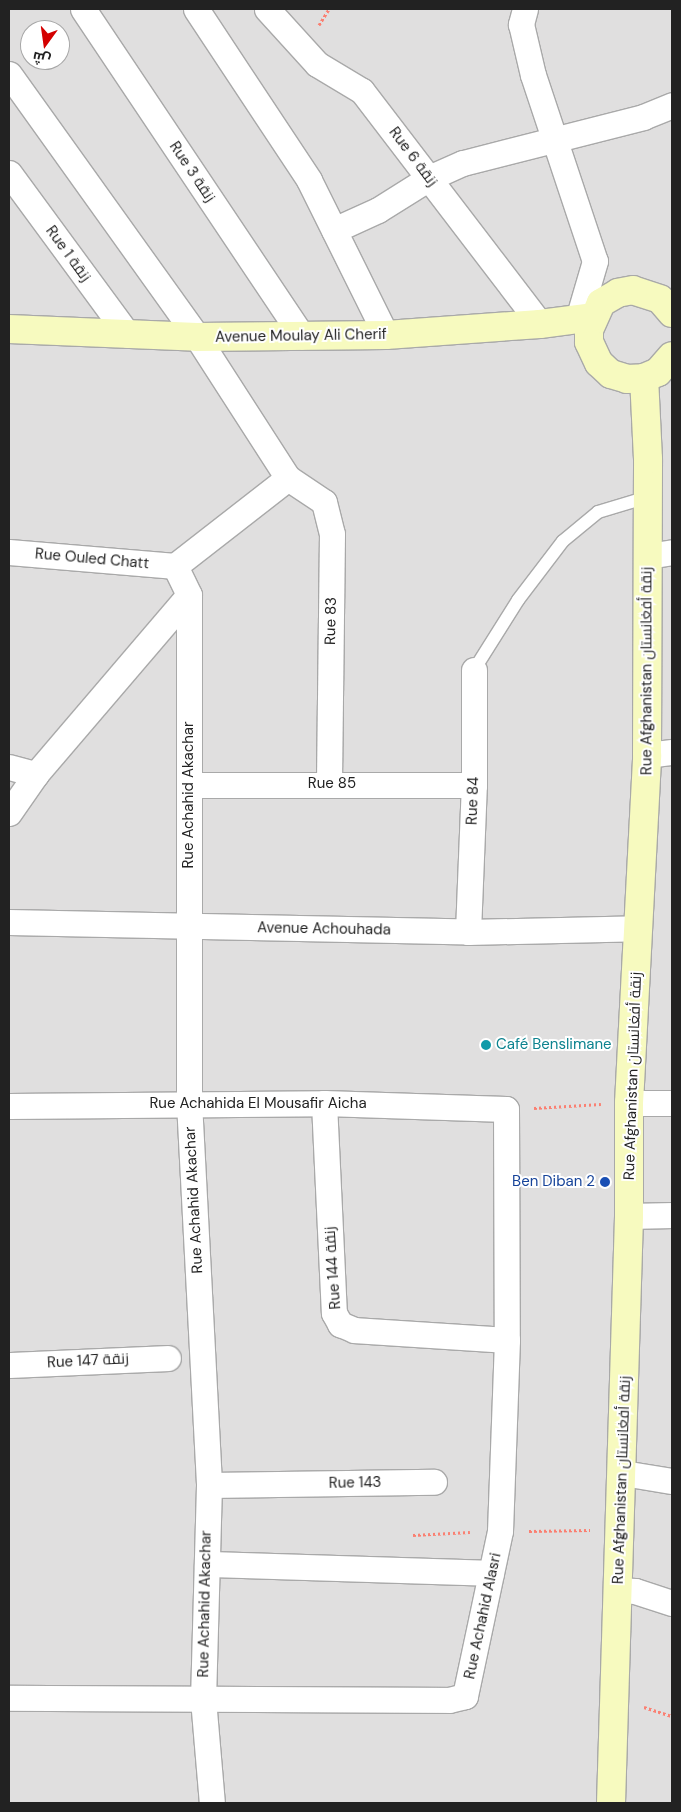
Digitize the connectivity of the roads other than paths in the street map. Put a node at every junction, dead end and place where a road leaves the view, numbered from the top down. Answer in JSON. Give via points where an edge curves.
{"nodes":[{"id":1,"x":82,"y":9,"type":"edge"},
{"id":2,"x":196,"y":9,"type":"edge"},
{"id":3,"x":267,"y":9,"type":"edge"},
{"id":4,"x":525,"y":9,"type":"edge"},
{"id":5,"x":9,"y":74,"type":"edge"},
{"id":6,"x":672,"y":105,"type":"edge"},
{"id":7,"x":554,"y":138,"type":"junction"},
{"id":8,"x":9,"y":173,"type":"edge"},
{"id":9,"x":429,"y":178,"type":"junction"},
{"id":10,"x":334,"y":230,"type":"junction"},
{"id":11,"x":668,"y":300,"type":"edge"},
{"id":12,"x":586,"y":318,"type":"junction"},
{"id":13,"x":540,"y":324,"type":"junction"},
{"id":14,"x":9,"y":329,"type":"edge"},
{"id":15,"x":128,"y":335,"type":"junction"},
{"id":16,"x":386,"y":335,"type":"junction"},
{"id":17,"x":302,"y":336,"type":"junction"},
{"id":18,"x":197,"y":337,"type":"junction"},
{"id":19,"x":672,"y":356,"type":"edge"},
{"id":20,"x":644,"y":378,"type":"junction"},
{"id":21,"x":288,"y":478,"type":"junction"},
{"id":22,"x":648,"y":497,"type":"junction"},
{"id":23,"x":9,"y":552,"type":"edge"},
{"id":24,"x":660,"y":554,"type":"edge"},
{"id":25,"x":175,"y":566,"type":"junction"},
{"id":26,"x":189,"y":595,"type":"junction"},
{"id":27,"x":474,"y":670,"type":"joint"},
{"id":28,"x":660,"y":754,"type":"edge"},
{"id":29,"x":9,"y":767,"type":"edge"},
{"id":30,"x":36,"y":774,"type":"junction"},
{"id":31,"x":329,"y":784,"type":"junction"},
{"id":32,"x":190,"y":785,"type":"junction"},
{"id":33,"x":474,"y":785,"type":"junction"},
{"id":34,"x":9,"y":813,"type":"edge"},
{"id":35,"x":9,"y":922,"type":"edge"},
{"id":36,"x":188,"y":927,"type":"junction"},
{"id":37,"x":638,"y":928,"type":"junction"},
{"id":38,"x":468,"y":932,"type":"junction"},
{"id":39,"x":189,"y":1102,"type":"junction"},
{"id":40,"x":324,"y":1102,"type":"junction"},
{"id":41,"x":629,"y":1103,"type":"junction"},
{"id":42,"x":672,"y":1103,"type":"edge"},
{"id":43,"x":9,"y":1106,"type":"edge"},
{"id":44,"x":506,"y":1109,"type":"joint"},
{"id":45,"x":672,"y":1214,"type":"edge"},
{"id":46,"x":629,"y":1216,"type":"junction"},
{"id":47,"x":507,"y":1340,"type":"junction"},
{"id":48,"x":168,"y":1358,"type":"dead end"},
{"id":49,"x":9,"y":1365,"type":"edge"},
{"id":50,"x":623,"y":1473,"type":"junction"},
{"id":51,"x":672,"y":1481,"type":"edge"},
{"id":52,"x":434,"y":1482,"type":"dead end"},
{"id":53,"x":209,"y":1485,"type":"junction"},
{"id":54,"x":207,"y":1564,"type":"junction"},
{"id":55,"x":491,"y":1572,"type":"junction"},
{"id":56,"x":618,"y":1590,"type":"junction"},
{"id":57,"x":672,"y":1604,"type":"edge"},
{"id":58,"x":9,"y":1698,"type":"edge"},
{"id":59,"x":203,"y":1700,"type":"junction"},
{"id":60,"x":212,"y":1803,"type":"edge"},
{"id":61,"x":611,"y":1803,"type":"edge"}],
"edges":[{"from":1,"to":17,"type":"street","name":"Rue 3 زنقة"},
{"from":2,"to":10,"type":"street","via":[[310,180]]},
{"from":3,"to":9,"type":"street","name":"Rue 6 زنقة","via":[[317,64],[362,90]]},
{"from":4,"to":7,"type":"street","via":[[521,24],[533,75]]},
{"from":5,"to":18,"type":"street"},
{"from":6,"to":7,"type":"street","via":[[643,117]]},
{"from":7,"to":9,"type":"street","via":[[463,163]]},
{"from":7,"to":12,"type":"street","via":[[595,262]]},
{"from":8,"to":15,"type":"street","name":"Rue 1 زنقة"},
{"from":9,"to":10,"type":"street","via":[[378,210]]},
{"from":9,"to":13,"type":"street","name":"Rue 6 زنقة"},
{"from":10,"to":16,"type":"street"},
{"from":11,"to":12,"type":"street","via":[[633,290],[601,303]]},
{"from":12,"to":13,"type":"street","name":"Avenue Moulay Ali Cherif"},
{"from":12,"to":20,"type":"street","via":[[589,342],[599,363],[612,374],[627,379]]},
{"from":13,"to":16,"type":"street","name":"Avenue Moulay Ali Cherif"},
{"from":14,"to":15,"type":"street","name":"Avenue Moulay Ali Cherif"},
{"from":15,"to":18,"type":"street","name":"Avenue Moulay Ali Cherif"},
{"from":16,"to":17,"type":"street","name":"Avenue Moulay Ali Cherif"},
{"from":17,"to":18,"type":"street","name":"Avenue Moulay Ali Cherif"},
{"from":18,"to":21,"type":"street"},
{"from":19,"to":20,"type":"street","via":[[658,372]]},
{"from":20,"to":22,"type":"street","name":"Rue Afghanistan زنقة أفغانستان"},
{"from":21,"to":25,"type":"street"},
{"from":21,"to":31,"type":"street","name":"Rue 83","via":[[324,502],[330,519]]},
{"from":22,"to":24,"type":"street","name":"Rue Afghanistan زنقة أفغانستان"},
{"from":22,"to":27,"type":"lane","via":[[598,512],[562,541],[518,600]]},
{"from":23,"to":25,"type":"street","name":"Rue Ouled Chatt"},
{"from":24,"to":28,"type":"street","name":"Rue Afghanistan زنقة أفغانستان"},
{"from":25,"to":26,"type":"street","name":"Rue Achahid Akachar"},
{"from":26,"to":30,"type":"street"},
{"from":26,"to":32,"type":"street","name":"Rue Achahid Akachar"},
{"from":27,"to":33,"type":"street","name":"Rue 84"},
{"from":28,"to":37,"type":"street","name":"Rue Afghanistan زنقة أفغانستان"},
{"from":29,"to":30,"type":"street"},
{"from":30,"to":34,"type":"street"},
{"from":31,"to":32,"type":"street","name":"Rue 85"},
{"from":31,"to":33,"type":"street","name":"Rue 85"},
{"from":32,"to":36,"type":"street","name":"Rue Achahid Akachar"},
{"from":33,"to":38,"type":"street","name":"Rue 84"},
{"from":35,"to":36,"type":"street","name":"Avenue Achouhada"},
{"from":36,"to":38,"type":"street","name":"Avenue Achouhada"},
{"from":36,"to":39,"type":"street","name":"Rue Achahid Akachar"},
{"from":37,"to":38,"type":"street","name":"Avenue Achouhada"},
{"from":37,"to":41,"type":"street","name":"Rue Afghanistan زنقة أفغانستان"},
{"from":39,"to":40,"type":"street","name":"Rue Achahida El Mousafir Aicha"},
{"from":39,"to":43,"type":"street","name":"Rue Achahida El Mousafir Aicha"},
{"from":39,"to":53,"type":"street","name":"Rue Achahid Akachar"},
{"from":40,"to":44,"type":"street","name":"Rue Achahida El Mousafir Aicha"},
{"from":40,"to":47,"type":"street","name":"Rue 144 زنقة","via":[[334,1313],[340,1324],[354,1330]]},
{"from":41,"to":42,"type":"street"},
{"from":41,"to":46,"type":"street","name":"Rue Afghanistan زنقة أفغانستان"},
{"from":44,"to":47,"type":"street","name":"Rue Achahid Alasri"},
{"from":45,"to":46,"type":"street"},
{"from":46,"to":50,"type":"street","name":"Rue Afghanistan زنقة أفغانستان"},
{"from":47,"to":55,"type":"street","name":"Rue Achahid Alasri","via":[[500,1531]]},
{"from":48,"to":49,"type":"street","name":"Rue 147 زنقة"},
{"from":50,"to":51,"type":"street"},
{"from":50,"to":56,"type":"street","name":"Rue Afghanistan زنقة أفغانستان"},
{"from":52,"to":53,"type":"street","name":"Rue 143"},
{"from":53,"to":54,"type":"street","name":"Rue Achahid Akachar"},
{"from":54,"to":55,"type":"street"},
{"from":54,"to":59,"type":"street","name":"Rue Achahid Akachar"},
{"from":55,"to":59,"type":"street","name":"Rue Achahid Alasri","via":[[465,1696],[449,1700]]},
{"from":56,"to":57,"type":"street","via":[[635,1591]]},
{"from":56,"to":61,"type":"street","name":"Rue Afghanistan زنقة أفغانستان"},
{"from":58,"to":59,"type":"street","name":"Rue Achahid Alasri"},
{"from":59,"to":60,"type":"street","name":"Rue Achahid Akachar"}]}
